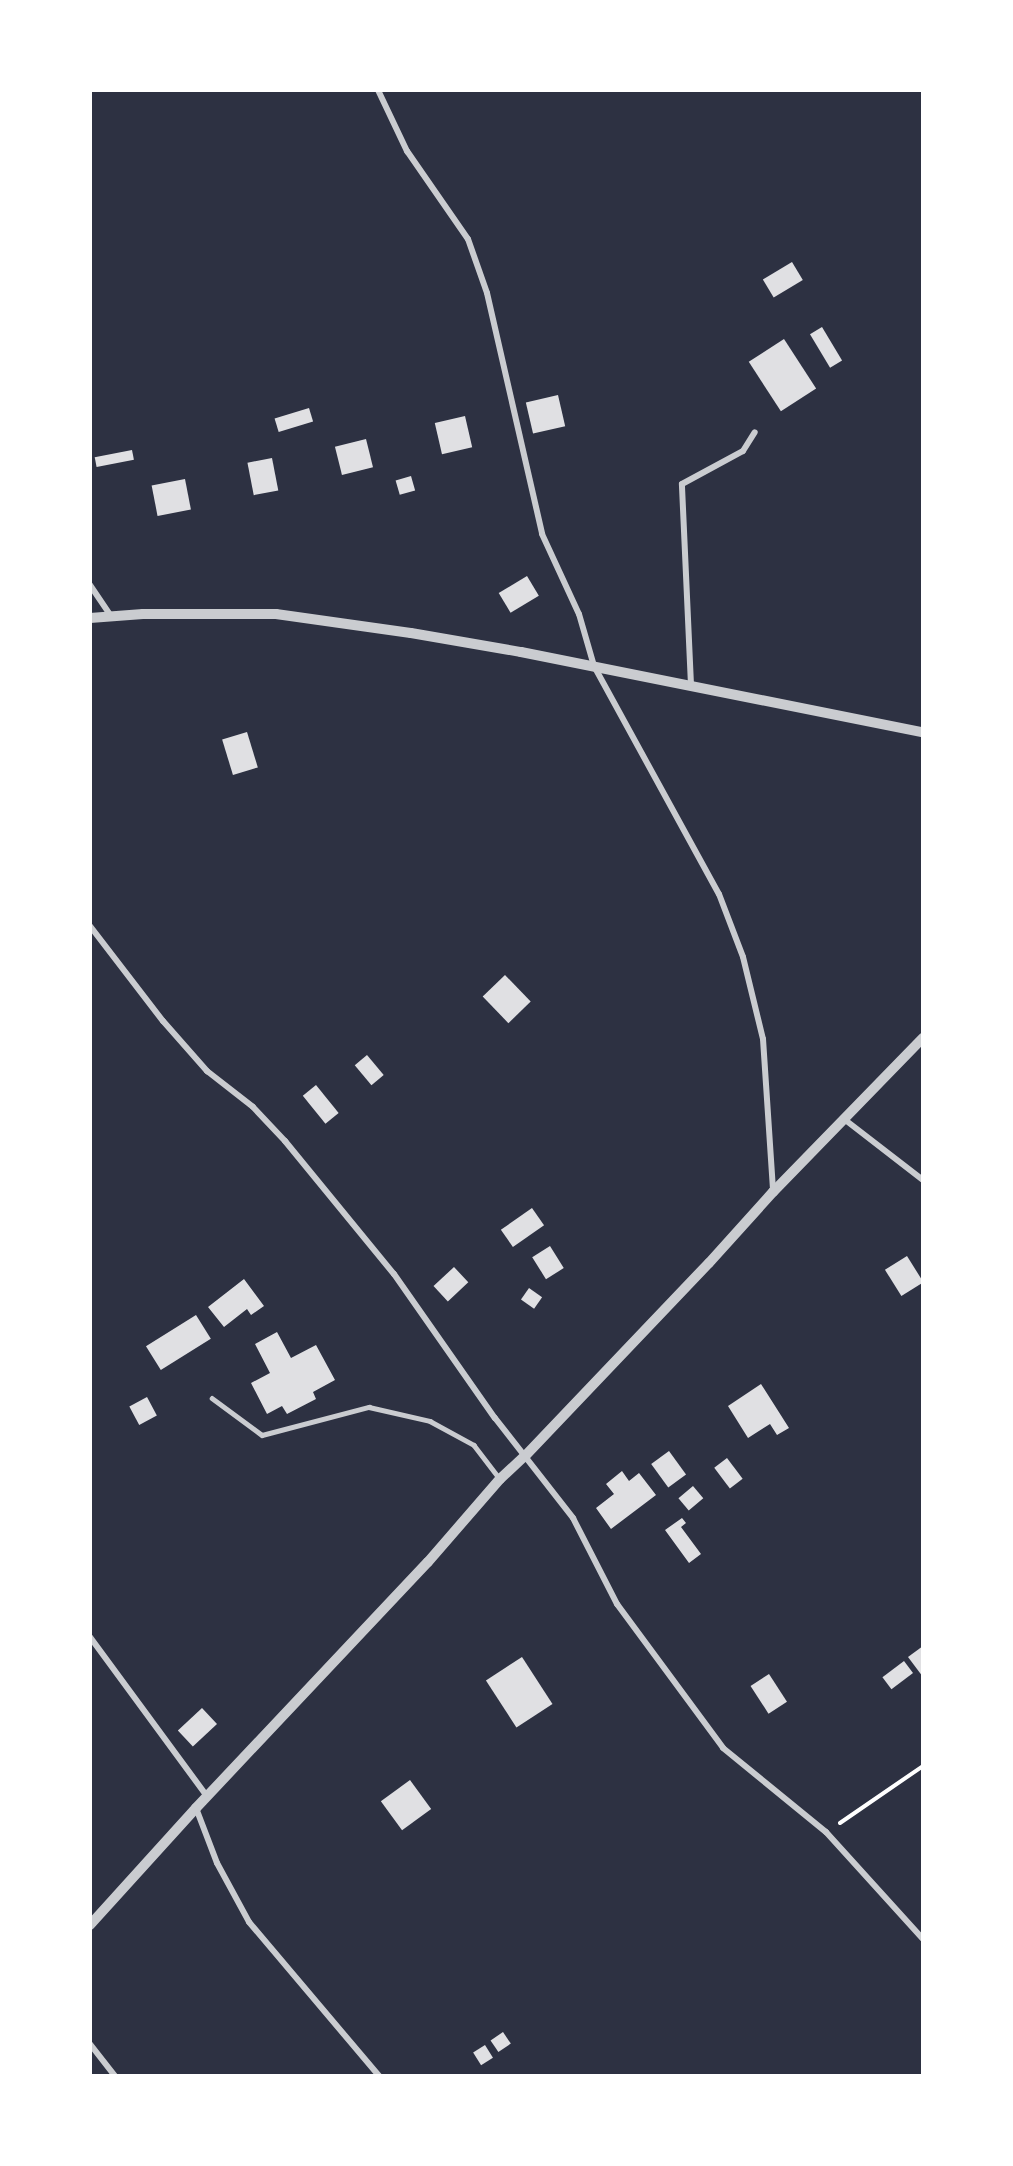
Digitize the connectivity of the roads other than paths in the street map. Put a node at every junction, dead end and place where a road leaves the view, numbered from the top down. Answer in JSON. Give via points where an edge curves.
{"nodes":[{"id":1,"x":378,"y":90,"type":"edge"},
{"id":2,"x":755,"y":432,"type":"dead end"},
{"id":3,"x":90,"y":585,"type":"edge"},
{"id":4,"x":111,"y":616,"type":"junction"},
{"id":5,"x":90,"y":618,"type":"edge"},
{"id":6,"x":594,"y":666,"type":"junction"},
{"id":7,"x":691,"y":685,"type":"junction"},
{"id":8,"x":923,"y":732,"type":"edge"},
{"id":9,"x":90,"y":926,"type":"edge"},
{"id":10,"x":923,"y":1038,"type":"edge"},
{"id":11,"x":844,"y":1119,"type":"junction"},
{"id":12,"x":923,"y":1180,"type":"edge"},
{"id":13,"x":773,"y":1192,"type":"junction"},
{"id":14,"x":212,"y":1398,"type":"dead end"},
{"id":15,"x":526,"y":1455,"type":"junction"},
{"id":16,"x":500,"y":1479,"type":"junction"},
{"id":17,"x":90,"y":1637,"type":"edge"},
{"id":18,"x":207,"y":1796,"type":"junction"},
{"id":19,"x":196,"y":1808,"type":"junction"},
{"id":20,"x":90,"y":1926,"type":"edge"},
{"id":21,"x":923,"y":1939,"type":"edge"},
{"id":22,"x":90,"y":2044,"type":"edge"},
{"id":23,"x":115,"y":2076,"type":"edge"},
{"id":24,"x":379,"y":2076,"type":"edge"}],
"edges":[{"from":1,"to":6,"type":"street","via":[[407,151],[468,239],[487,292],[542,534],[579,614]]},
{"from":2,"to":7,"type":"street","via":[[743,451],[682,484]]},
{"from":3,"to":4,"type":"street"},
{"from":4,"to":5,"type":"street"},
{"from":4,"to":6,"type":"street","via":[[276,614],[411,633]]},
{"from":6,"to":7,"type":"street"},
{"from":6,"to":13,"type":"street","via":[[719,894],[743,957],[763,1039]]},
{"from":7,"to":8,"type":"street"},
{"from":9,"to":15,"type":"street","via":[[207,1071],[253,1107],[285,1141],[394,1274],[495,1418]]},
{"from":10,"to":11,"type":"street"},
{"from":11,"to":12,"type":"street"},
{"from":11,"to":13,"type":"street"},
{"from":13,"to":15,"type":"street"},
{"from":14,"to":16,"type":"lane","via":[[262,1435],[369,1407],[430,1421],[474,1444]]},
{"from":15,"to":16,"type":"street"},
{"from":15,"to":21,"type":"street","via":[[573,1518],[617,1604],[723,1748],[826,1832]]},
{"from":16,"to":18,"type":"street","via":[[428,1562]]},
{"from":17,"to":18,"type":"street"},
{"from":18,"to":19,"type":"street"},
{"from":19,"to":20,"type":"street"},
{"from":19,"to":24,"type":"street","via":[[216,1863],[249,1922]]},
{"from":22,"to":23,"type":"street"}]}
